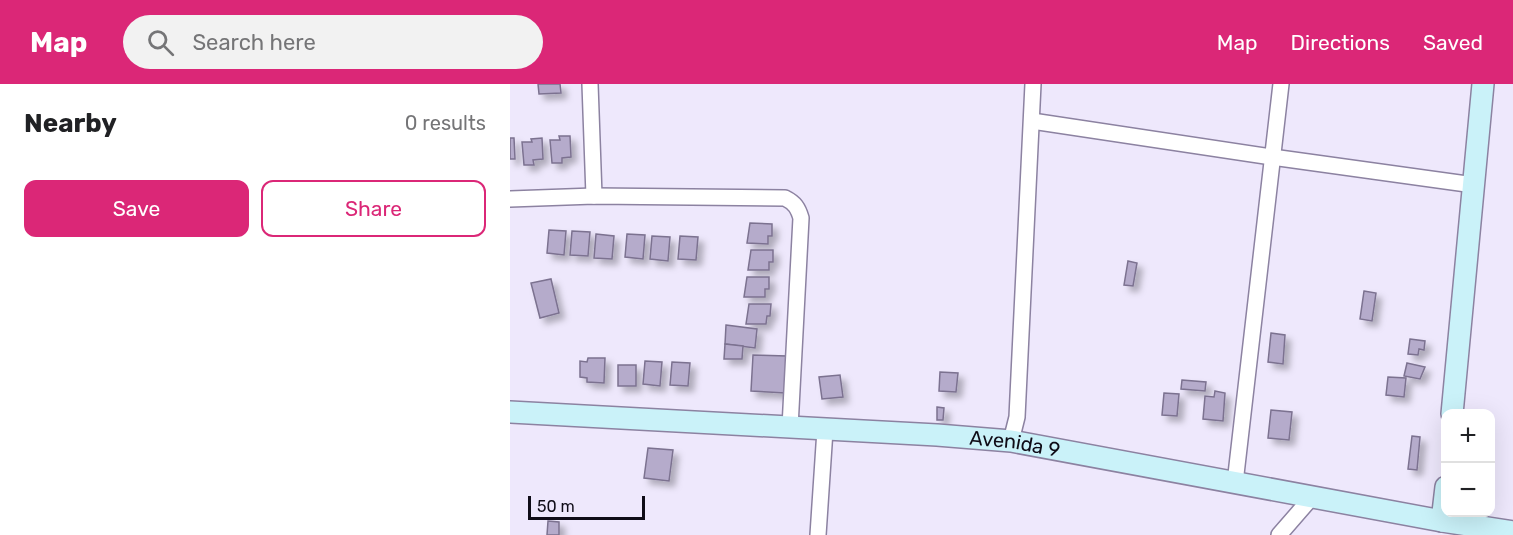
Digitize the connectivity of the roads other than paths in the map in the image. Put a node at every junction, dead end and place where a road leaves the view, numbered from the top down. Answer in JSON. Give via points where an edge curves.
{"nodes":[{"id":1,"x":590,"y":84,"type":"edge"},
{"id":2,"x":1033,"y":84,"type":"edge"},
{"id":3,"x":1281,"y":84,"type":"edge"},
{"id":4,"x":1483,"y":84,"type":"edge"},
{"id":5,"x":1032,"y":121,"type":"junction"},
{"id":6,"x":1272,"y":157,"type":"junction"},
{"id":7,"x":1474,"y":185,"type":"junction"},
{"id":8,"x":594,"y":196,"type":"junction"},
{"id":9,"x":510,"y":199,"type":"edge"},
{"id":10,"x":1452,"y":409,"type":"edge"},
{"id":11,"x":510,"y":412,"type":"edge"},
{"id":12,"x":789,"y":427,"type":"junction"},
{"id":13,"x":825,"y":430,"type":"junction"},
{"id":14,"x":1011,"y":441,"type":"junction"},
{"id":15,"x":1235,"y":483,"type":"junction"},
{"id":16,"x":1312,"y":497,"type":"junction"},
{"id":17,"x":1442,"y":517,"type":"edge"},
{"id":18,"x":1442,"y":521,"type":"junction"},
{"id":19,"x":1513,"y":532,"type":"edge"},
{"id":20,"x":818,"y":535,"type":"edge"},
{"id":21,"x":1279,"y":535,"type":"edge"}],
"edges":[{"from":1,"to":8,"type":"street"},
{"from":2,"to":5,"type":"street"},
{"from":3,"to":6,"type":"street"},
{"from":4,"to":7,"type":"main road"},
{"from":5,"to":6,"type":"street"},
{"from":5,"to":14,"type":"street","via":[[1017,417]]},
{"from":6,"to":7,"type":"street"},
{"from":6,"to":15,"type":"street"},
{"from":7,"to":10,"type":"main road"},
{"from":8,"to":9,"type":"street"},
{"from":8,"to":12,"type":"street","via":[[785,198],[799,209]]},
{"from":11,"to":12,"type":"main road","name":"Avenida 9"},
{"from":12,"to":13,"type":"main road","name":"Avenida 9"},
{"from":13,"to":14,"type":"main road","name":"Avenida 9"},
{"from":13,"to":20,"type":"street"},
{"from":14,"to":15,"type":"main road","name":"Avenida 9"},
{"from":15,"to":16,"type":"main road","name":"Avenida 9"},
{"from":16,"to":18,"type":"main road","name":"Avenida 9"},
{"from":16,"to":21,"type":"street"},
{"from":17,"to":18,"type":"main road"},
{"from":18,"to":19,"type":"main road","name":"Avenida 9"}]}
